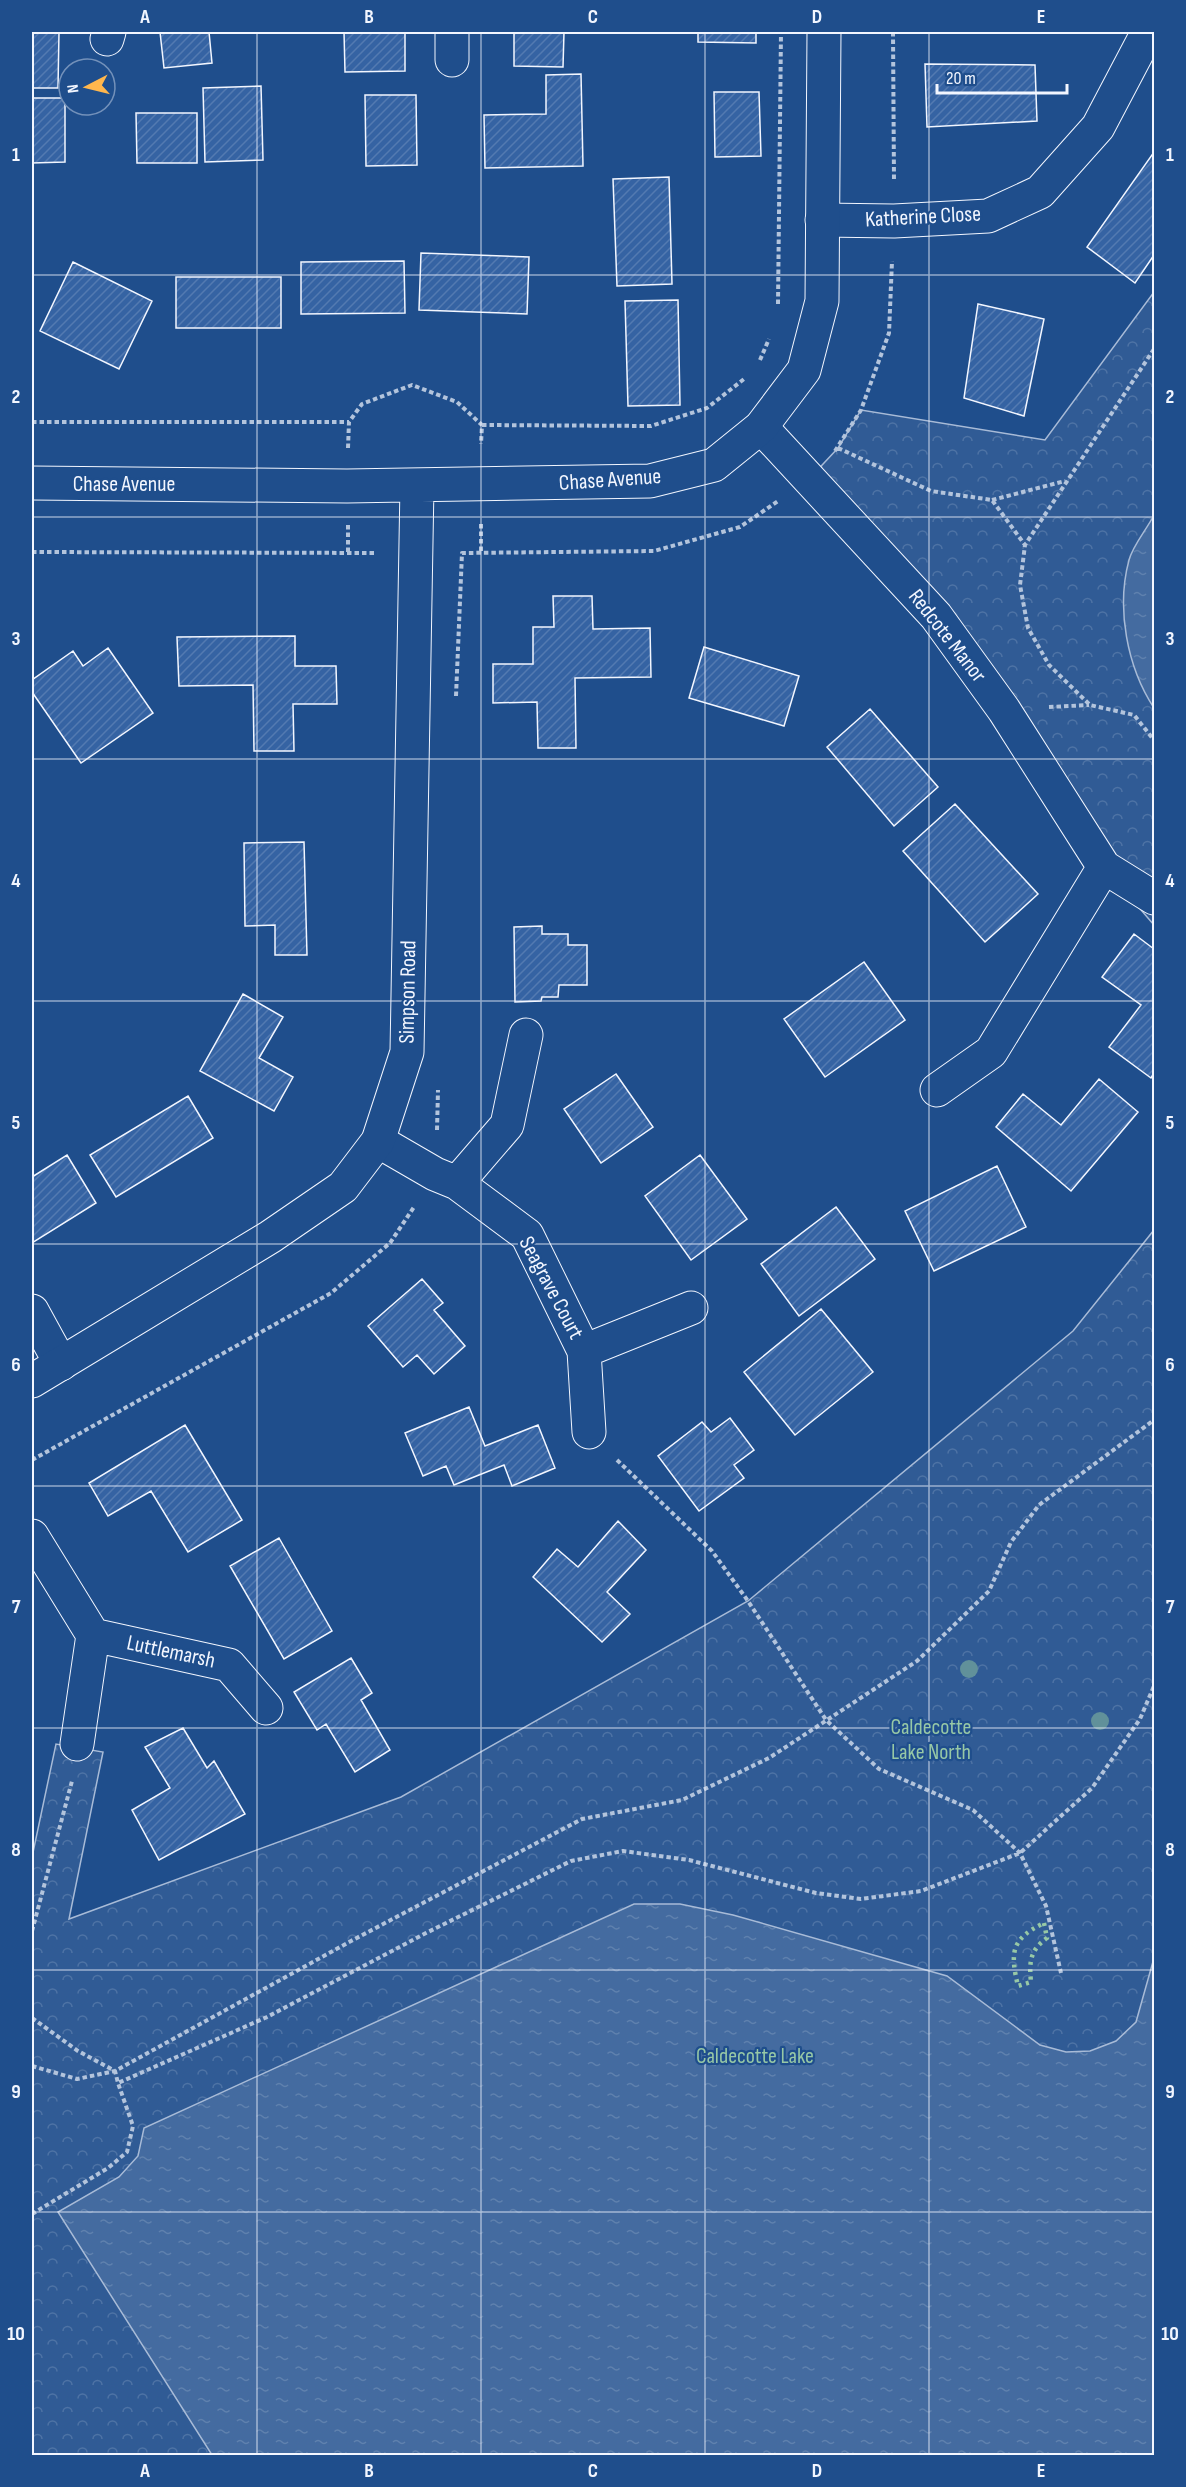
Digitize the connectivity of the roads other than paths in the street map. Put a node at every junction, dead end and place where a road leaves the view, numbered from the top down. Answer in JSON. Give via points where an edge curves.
{"nodes":[{"id":1,"x":824,"y":32,"type":"edge"},
{"id":2,"x":1148,"y":32,"type":"edge"},
{"id":3,"x":822,"y":220,"type":"junction"},
{"id":4,"x":761,"y":427,"type":"junction"},
{"id":5,"x":32,"y":483,"type":"edge"},
{"id":6,"x":417,"y":485,"type":"junction"},
{"id":7,"x":1104,"y":867,"type":"junction"},
{"id":8,"x":1155,"y":898,"type":"edge"},
{"id":9,"x":526,"y":1035,"type":"dead end"},
{"id":10,"x":937,"y":1090,"type":"dead end"},
{"id":11,"x":378,"y":1141,"type":"junction"},
{"id":12,"x":446,"y":1178,"type":"junction"},
{"id":13,"x":691,"y":1308,"type":"dead end"},
{"id":14,"x":32,"y":1311,"type":"edge"},
{"id":15,"x":584,"y":1352,"type":"junction"},
{"id":16,"x":61,"y":1364,"type":"junction"},
{"id":17,"x":32,"y":1381,"type":"edge"},
{"id":18,"x":589,"y":1432,"type":"road end"},
{"id":19,"x":32,"y":1536,"type":"edge"},
{"id":20,"x":93,"y":1635,"type":"junction"},
{"id":21,"x":266,"y":1708,"type":"dead end"},
{"id":22,"x":78,"y":1744,"type":"road end"}],
"edges":[{"from":1,"to":3,"type":"street","name":"Chase Avenue"},
{"from":2,"to":3,"type":"street","name":"Katherine Close","via":[[1098,127],[1040,192],[988,216]]},
{"from":3,"to":4,"type":"street","name":"Chase Avenue","via":[[822,301],[804,370]]},
{"from":4,"to":6,"type":"street","name":"Chase Avenue","via":[[714,465],[650,481]]},
{"from":4,"to":7,"type":"street","name":"Redcote Manor","via":[[936,616],[1004,710]]},
{"from":5,"to":6,"type":"street","name":"Chase Avenue"},
{"from":6,"to":11,"type":"street","name":"Simpson Road","via":[[407,1052]]},
{"from":7,"to":8,"type":"street","name":"Redcote Manor"},
{"from":7,"to":10,"type":"street","via":[[991,1052]]},
{"from":9,"to":12,"type":"street","via":[[507,1125]]},
{"from":11,"to":12,"type":"street","name":"Seagrave Court"},
{"from":11,"to":16,"type":"street","name":"Simpson Road","via":[[343,1187]]},
{"from":12,"to":15,"type":"street","name":"Seagrave Court","via":[[527,1235]]},
{"from":13,"to":15,"type":"street","name":"Seagrave Court"},
{"from":14,"to":16,"type":"street"},
{"from":15,"to":18,"type":"street","name":"Seagrave Court"},
{"from":16,"to":17,"type":"street","name":"Simpson Road"},
{"from":19,"to":20,"type":"street"},
{"from":20,"to":21,"type":"street","name":"Luttlemarsh","via":[[229,1665]]},
{"from":20,"to":22,"type":"street","name":"Luttlemarsh"}]}
